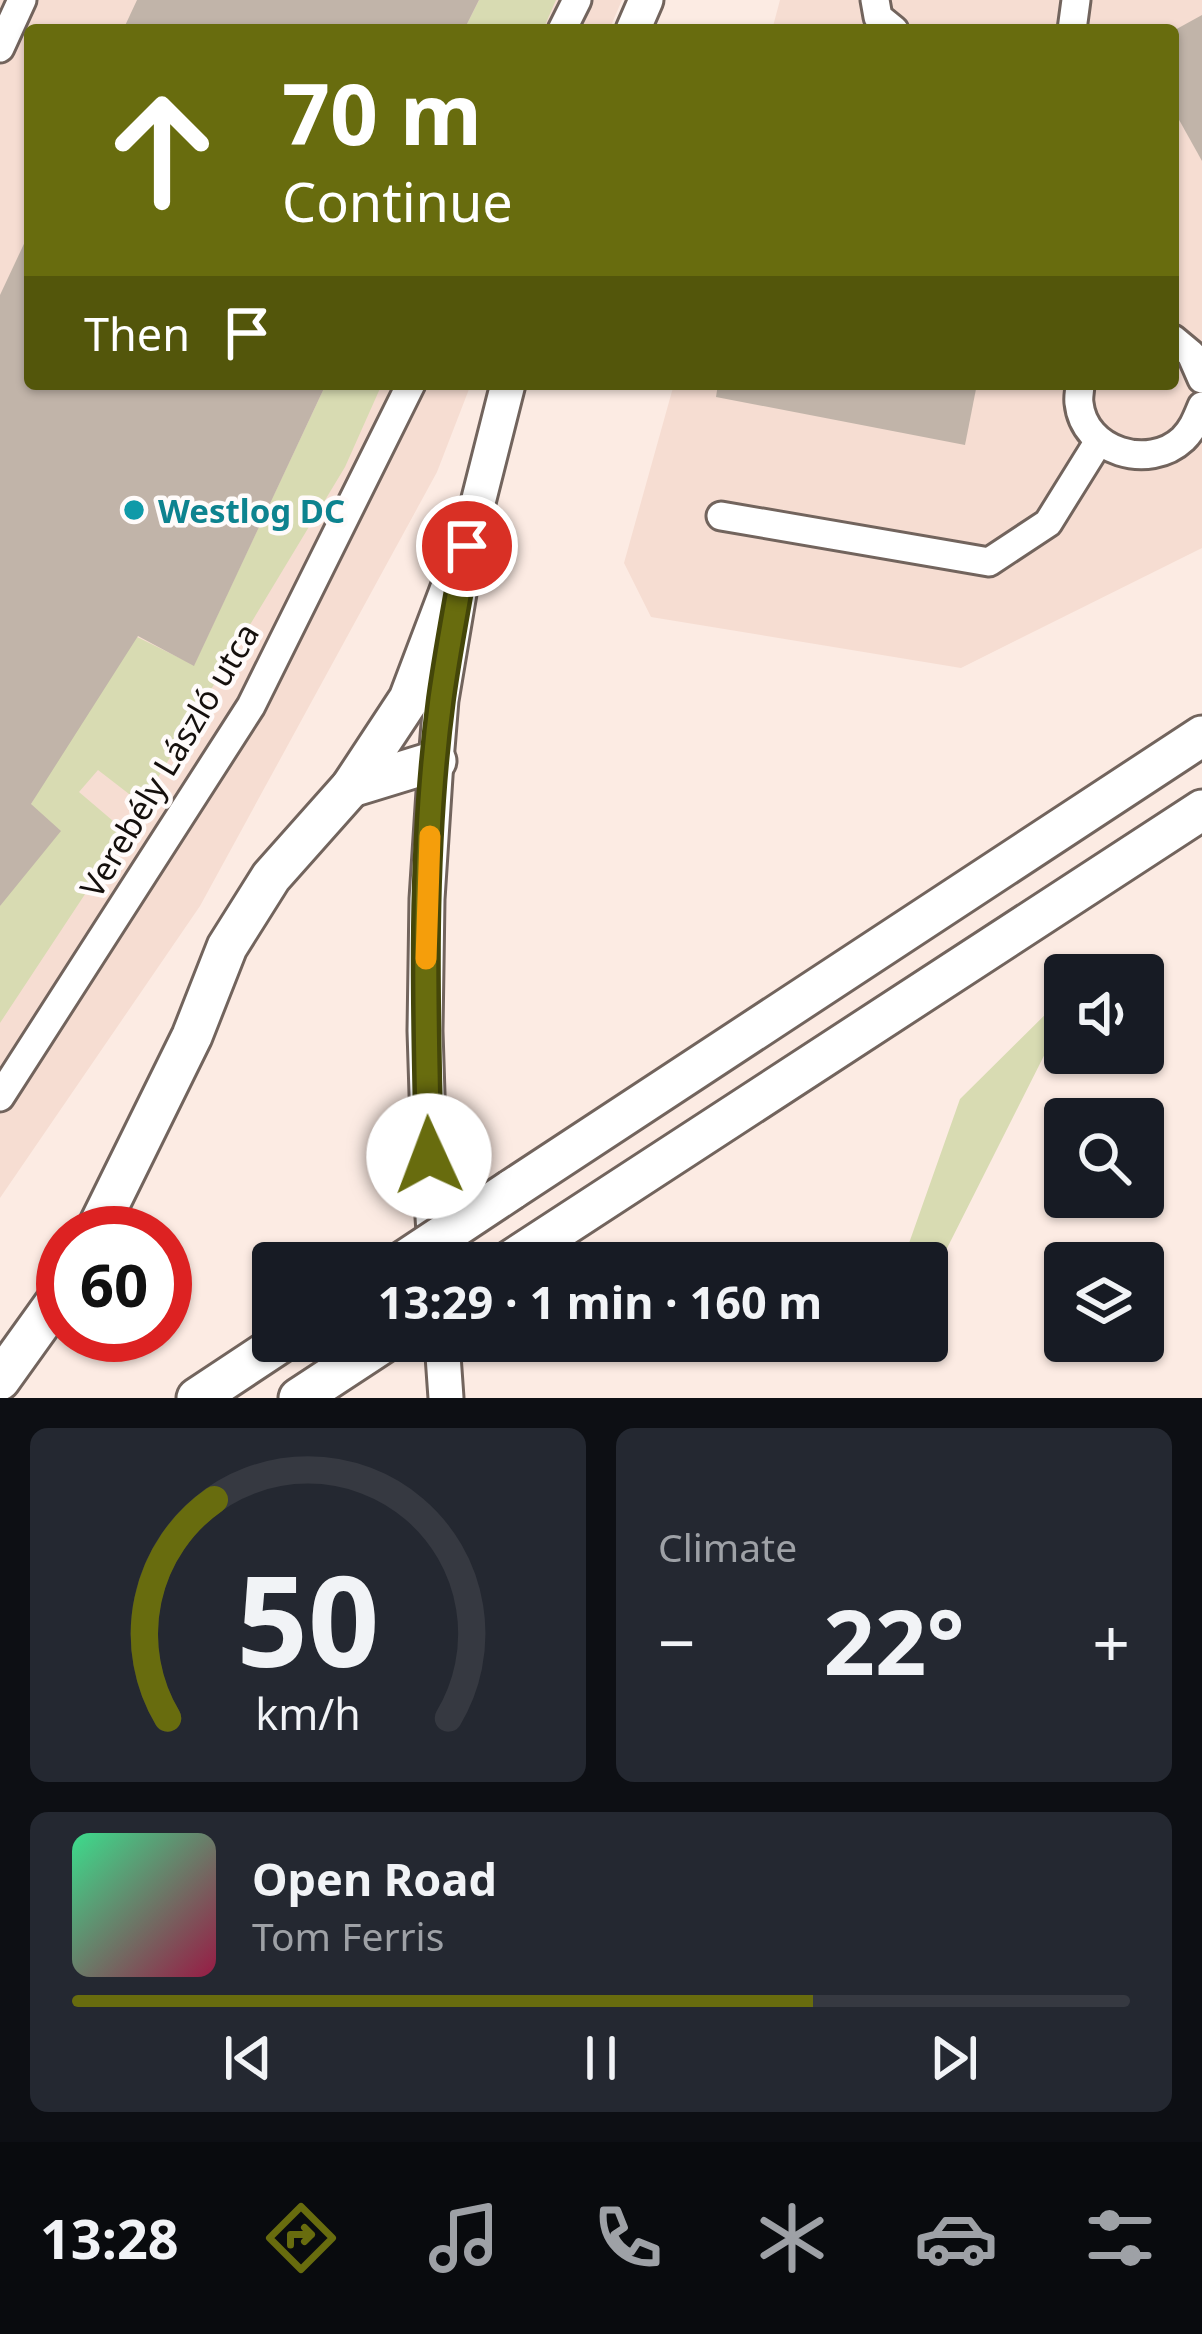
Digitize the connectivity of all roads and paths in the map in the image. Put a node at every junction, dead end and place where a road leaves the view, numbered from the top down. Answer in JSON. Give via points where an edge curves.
{"nodes":[{"id":1,"x":22,"y":0,"type":"edge"},
{"id":2,"x":0,"y":48,"type":"edge"},
{"id":3,"x":1179,"y":344,"type":"edge"},
{"id":4,"x":1202,"y":380,"type":"edge"},
{"id":5,"x":408,"y":390,"type":"edge"},
{"id":6,"x":506,"y":390,"type":"edge"},
{"id":7,"x":1079,"y":390,"type":"edge"},
{"id":8,"x":1202,"y":406,"type":"edge"},
{"id":9,"x":1100,"y":441,"type":"junction"},
{"id":10,"x":721,"y":516,"type":"dead end"},
{"id":11,"x":467,"y":546,"type":"junction"},
{"id":12,"x":1202,"y":736,"type":"edge"},
{"id":13,"x":436,"y":761,"type":"junction"},
{"id":14,"x":351,"y":787,"type":"junction"},
{"id":15,"x":1202,"y":810,"type":"edge"},
{"id":16,"x":0,"y":1097,"type":"edge"},
{"id":17,"x":107,"y":1206,"type":"edge"},
{"id":18,"x":433,"y":1242,"type":"edge"},
{"id":19,"x":435,"y":1242,"type":"edge"},
{"id":20,"x":540,"y":1242,"type":"edge"},
{"id":21,"x":36,"y":1330,"type":"edge"},
{"id":22,"x":252,"y":1362,"type":"edge"},
{"id":23,"x":355,"y":1362,"type":"edge"},
{"id":24,"x":443,"y":1362,"type":"edge"},
{"id":25,"x":0,"y":1380,"type":"edge"},
{"id":26,"x":197,"y":1398,"type":"edge"},
{"id":27,"x":299,"y":1398,"type":"edge"},
{"id":28,"x":446,"y":1398,"type":"edge"}],
"edges":[{"from":1,"to":2,"type":"street"},
{"from":3,"to":4,"type":"street"},
{"from":5,"to":16,"type":"street","name":"Verebély László utca","via":[[251,706]]},
{"from":6,"to":11,"type":"main road"},
{"from":7,"to":9,"type":"street","via":[[1086,424]]},
{"from":8,"to":9,"type":"street","via":[[1181,441],[1160,453],[1118,452]]},
{"from":9,"to":10,"type":"street","via":[[1048,523],[989,562]]},
{"from":11,"to":13,"type":"main road"},
{"from":11,"to":14,"type":"highway","via":[[409,699]]},
{"from":12,"to":18,"type":"highway","bridge":true},
{"from":13,"to":14,"type":"highway"},
{"from":13,"to":19,"type":"main road","via":[[425,1031]]},
{"from":14,"to":17,"type":"highway","via":[[271,877],[227,947]]},
{"from":15,"to":20,"type":"highway"},
{"from":21,"to":25,"type":"highway"},
{"from":22,"to":26,"type":"highway"},
{"from":23,"to":27,"type":"highway"},
{"from":24,"to":28,"type":"main road"}]}
